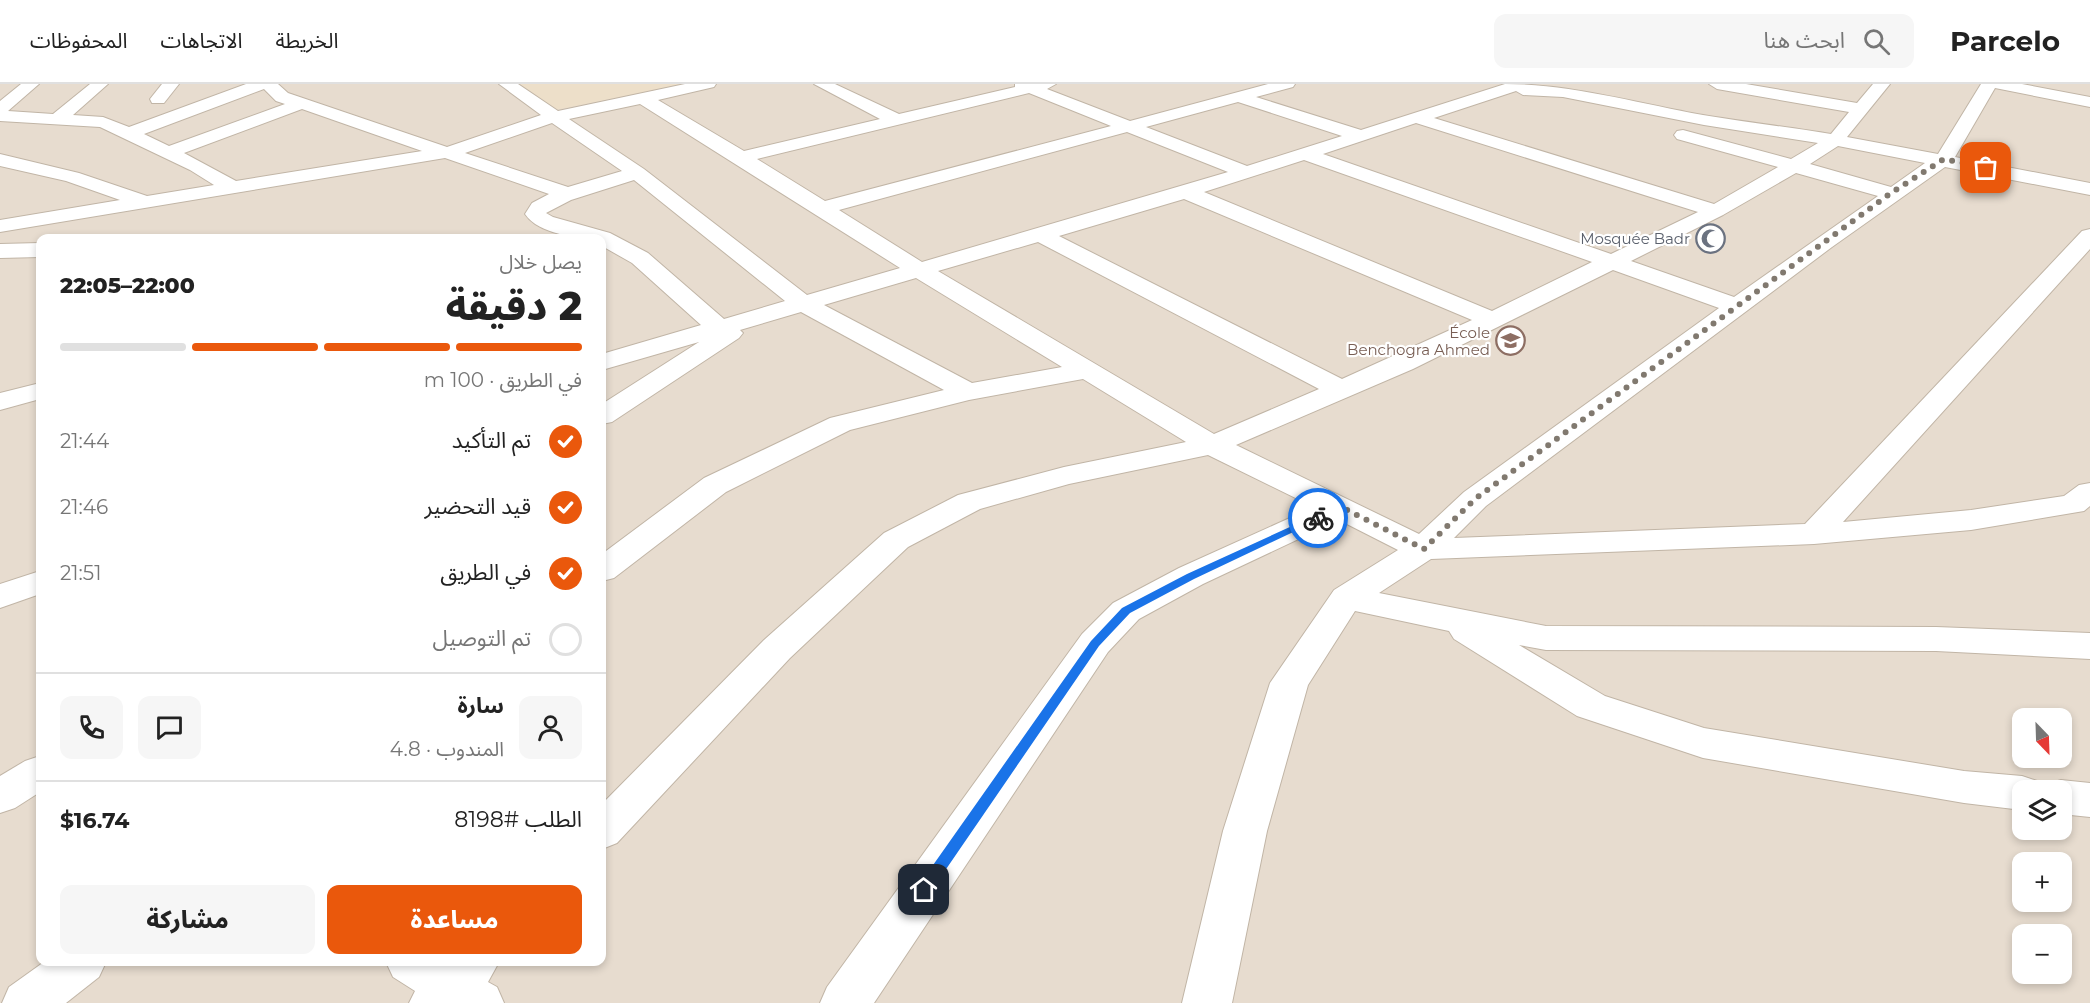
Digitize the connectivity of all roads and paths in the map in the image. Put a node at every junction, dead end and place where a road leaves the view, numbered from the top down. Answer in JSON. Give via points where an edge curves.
{"nodes":[{"id":1,"x":31,"y":84,"type":"edge"},
{"id":2,"x":100,"y":84,"type":"edge"},
{"id":3,"x":171,"y":84,"type":"edge"},
{"id":4,"x":302,"y":84,"type":"edge"},
{"id":5,"x":507,"y":84,"type":"edge"},
{"id":6,"x":708,"y":84,"type":"edge"},
{"id":7,"x":822,"y":84,"type":"edge"},
{"id":8,"x":1287,"y":84,"type":"edge"},
{"id":9,"x":1717,"y":84,"type":"edge"},
{"id":10,"x":1882,"y":84,"type":"edge"},
{"id":11,"x":1989,"y":84,"type":"edge"},
{"id":12,"x":1997,"y":84,"type":"edge"},
{"id":13,"x":1033,"y":85,"type":"edge"},
{"id":14,"x":267,"y":86,"type":"edge"},
{"id":15,"x":1210,"y":87,"type":"dead end"},
{"id":16,"x":1512,"y":87,"type":"edge"},
{"id":17,"x":2061,"y":90,"type":"edge"},
{"id":18,"x":641,"y":97,"type":"junction"},
{"id":19,"x":1238,"y":97,"type":"junction"},
{"id":20,"x":158,"y":99,"type":"dead end"},
{"id":21,"x":2090,"y":102,"type":"edge"},
{"id":22,"x":300,"y":104,"type":"junction"},
{"id":23,"x":0,"y":109,"type":"edge"},
{"id":24,"x":1862,"y":109,"type":"junction"},
{"id":25,"x":1676,"y":115,"type":"junction"},
{"id":26,"x":0,"y":116,"type":"edge"},
{"id":27,"x":553,"y":117,"type":"junction"},
{"id":28,"x":1414,"y":117,"type":"junction"},
{"id":29,"x":64,"y":118,"type":"junction"},
{"id":30,"x":897,"y":120,"type":"junction"},
{"id":31,"x":1128,"y":126,"type":"junction"},
{"id":32,"x":130,"y":133,"type":"junction"},
{"id":33,"x":18,"y":135,"type":"dead end"},
{"id":34,"x":1359,"y":135,"type":"junction"},
{"id":35,"x":1835,"y":140,"type":"junction"},
{"id":36,"x":449,"y":152,"type":"junction"},
{"id":37,"x":167,"y":153,"type":"junction"},
{"id":38,"x":1303,"y":153,"type":"junction"},
{"id":39,"x":741,"y":157,"type":"junction"},
{"id":40,"x":1944,"y":159,"type":"junction"},
{"id":41,"x":0,"y":160,"type":"edge"},
{"id":42,"x":1794,"y":166,"type":"junction"},
{"id":43,"x":1246,"y":172,"type":"junction"},
{"id":44,"x":637,"y":173,"type":"junction"},
{"id":45,"x":234,"y":188,"type":"junction"},
{"id":46,"x":2090,"y":189,"type":"edge"},
{"id":47,"x":1185,"y":192,"type":"junction"},
{"id":48,"x":1891,"y":193,"type":"junction"},
{"id":49,"x":568,"y":194,"type":"junction"},
{"id":50,"x":144,"y":201,"type":"junction"},
{"id":51,"x":822,"y":208,"type":"junction"},
{"id":52,"x":1716,"y":211,"type":"junction"},
{"id":53,"x":0,"y":226,"type":"edge"},
{"id":54,"x":1037,"y":233,"type":"junction"},
{"id":55,"x":585,"y":234,"type":"edge"},
{"id":56,"x":2090,"y":236,"type":"edge"},
{"id":57,"x":606,"y":241,"type":"edge"},
{"id":58,"x":36,"y":250,"type":"edge"},
{"id":59,"x":0,"y":251,"type":"edge"},
{"id":60,"x":1612,"y":261,"type":"junction"},
{"id":61,"x":919,"y":270,"type":"junction"},
{"id":62,"x":803,"y":303,"type":"junction"},
{"id":63,"x":1738,"y":306,"type":"junction"},
{"id":64,"x":760,"y":315,"type":"junction"},
{"id":65,"x":1491,"y":320,"type":"junction"},
{"id":66,"x":717,"y":326,"type":"junction"},
{"id":67,"x":606,"y":361,"type":"edge"},
{"id":68,"x":1089,"y":370,"type":"junction"},
{"id":69,"x":1342,"y":390,"type":"junction"},
{"id":70,"x":36,"y":392,"type":"edge"},
{"id":71,"x":968,"y":392,"type":"junction"},
{"id":72,"x":0,"y":402,"type":"edge"},
{"id":73,"x":606,"y":413,"type":"edge"},
{"id":74,"x":1212,"y":445,"type":"junction"},
{"id":75,"x":2090,"y":492,"type":"edge"},
{"id":76,"x":1341,"y":507,"type":"junction"},
{"id":77,"x":1814,"y":534,"type":"junction"},
{"id":78,"x":1424,"y":549,"type":"junction"},
{"id":79,"x":606,"y":567,"type":"edge"},
{"id":80,"x":1346,"y":597,"type":"junction"},
{"id":81,"x":1450,"y":620,"type":"junction"},
{"id":82,"x":2090,"y":646,"type":"edge"},
{"id":83,"x":36,"y":774,"type":"edge"},
{"id":84,"x":2012,"y":792,"type":"edge"},
{"id":85,"x":0,"y":796,"type":"edge"},
{"id":86,"x":2072,"y":798,"type":"edge"},
{"id":87,"x":2090,"y":800,"type":"edge"},
{"id":88,"x":606,"y":827,"type":"edge"},
{"id":89,"x":77,"y":966,"type":"edge"},
{"id":90,"x":418,"y":966,"type":"edge"},
{"id":91,"x":460,"y":988,"type":"edge"},
{"id":92,"x":27,"y":1003,"type":"edge"},
{"id":93,"x":845,"y":1003,"type":"edge"},
{"id":94,"x":1207,"y":1003,"type":"edge"}],
"edges":[{"from":1,"to":23,"type":"street"},
{"from":2,"to":29,"type":"street"},
{"from":3,"to":20,"type":"street"},
{"from":4,"to":14,"type":"street"},
{"from":5,"to":27,"type":"street"},
{"from":6,"to":18,"type":"street"},
{"from":7,"to":30,"type":"street"},
{"from":8,"to":19,"type":"street"},
{"from":9,"to":24,"type":"street"},
{"from":9,"to":25,"type":"street"},
{"from":10,"to":24,"type":"street"},
{"from":11,"to":40,"type":"street"},
{"from":12,"to":17,"type":"street"},
{"from":13,"to":30,"type":"street"},
{"from":13,"to":31,"type":"street"},
{"from":14,"to":22,"type":"street"},
{"from":14,"to":32,"type":"street"},
{"from":15,"to":19,"type":"street"},
{"from":16,"to":25,"type":"street","via":[[1581,95]]},
{"from":16,"to":28,"type":"street"},
{"from":16,"to":42,"type":"street"},
{"from":17,"to":21,"type":"street"},
{"from":18,"to":27,"type":"street"},
{"from":18,"to":39,"type":"street"},
{"from":19,"to":31,"type":"street"},
{"from":19,"to":34,"type":"street"},
{"from":22,"to":36,"type":"street"},
{"from":22,"to":37,"type":"street"},
{"from":24,"to":35,"type":"street"},
{"from":25,"to":35,"type":"street"},
{"from":26,"to":29,"type":"street"},
{"from":27,"to":36,"type":"street"},
{"from":27,"to":44,"type":"street"},
{"from":28,"to":34,"type":"street"},
{"from":28,"to":52,"type":"street"},
{"from":29,"to":32,"type":"street","via":[[103,122]]},
{"from":29,"to":33,"type":"street"},
{"from":30,"to":39,"type":"street"},
{"from":31,"to":43,"type":"street"},
{"from":31,"to":51,"type":"street"},
{"from":32,"to":37,"type":"street"},
{"from":34,"to":38,"type":"street"},
{"from":35,"to":40,"type":"street"},
{"from":35,"to":42,"type":"street"},
{"from":36,"to":45,"type":"street"},
{"from":36,"to":49,"type":"street"},
{"from":37,"to":45,"type":"street"},
{"from":38,"to":43,"type":"street"},
{"from":38,"to":60,"type":"street"},
{"from":39,"to":51,"type":"street"},
{"from":40,"to":46,"type":"street"},
{"from":40,"to":48,"type":"street"},
{"from":41,"to":50,"type":"street","via":[[72,177]]},
{"from":42,"to":48,"type":"street"},
{"from":42,"to":52,"type":"street"},
{"from":43,"to":47,"type":"street"},
{"from":44,"to":49,"type":"street"},
{"from":44,"to":62,"type":"street"},
{"from":45,"to":50,"type":"street"},
{"from":47,"to":54,"type":"street"},
{"from":47,"to":65,"type":"street"},
{"from":48,"to":63,"type":"street"},
{"from":49,"to":55,"type":"street","via":[[540,207],[535,214],[545,222]]},
{"from":50,"to":53,"type":"street"},
{"from":51,"to":61,"type":"street"},
{"from":52,"to":60,"type":"street"},
{"from":54,"to":61,"type":"street"},
{"from":54,"to":69,"type":"street"},
{"from":56,"to":77,"type":"street"},
{"from":57,"to":66,"type":"street","via":[[640,258]]},
{"from":58,"to":59,"type":"street"},
{"from":60,"to":63,"type":"street"},
{"from":60,"to":65,"type":"street"},
{"from":61,"to":62,"type":"street"},
{"from":61,"to":68,"type":"street"},
{"from":62,"to":64,"type":"street"},
{"from":62,"to":71,"type":"street"},
{"from":63,"to":78,"type":"street","via":[[1475,499]]},
{"from":64,"to":66,"type":"street"},
{"from":64,"to":73,"type":"street"},
{"from":65,"to":69,"type":"street"},
{"from":66,"to":67,"type":"street"},
{"from":68,"to":71,"type":"street"},
{"from":68,"to":74,"type":"street"},
{"from":69,"to":74,"type":"street"},
{"from":70,"to":72,"type":"street"},
{"from":71,"to":79,"type":"street","via":[[840,424],[715,485]]},
{"from":74,"to":76,"type":"street"},
{"from":74,"to":88,"type":"street","via":[[1064,476],[969,502],[896,540],[777,649]]},
{"from":75,"to":77,"type":"street","via":[[2073,504],[1971,520]]},
{"from":76,"to":78,"type":"street"},
{"from":76,"to":93,"type":"street","via":[[1191,576],[1126,611],[1095,643]]},
{"from":77,"to":78,"type":"street"},
{"from":78,"to":80,"type":"street"},
{"from":80,"to":81,"type":"street"},
{"from":80,"to":94,"type":"street","via":[[1289,683],[1245,831]]},
{"from":81,"to":82,"type":"street","via":[[1546,638],[1936,639]]},
{"from":81,"to":84,"type":"street","via":[[1591,706],[1703,742]]},
{"from":83,"to":85,"type":"street"},
{"from":86,"to":87,"type":"street"},
{"from":89,"to":92,"type":"street"},
{"from":90,"to":91,"type":"street"}]}
